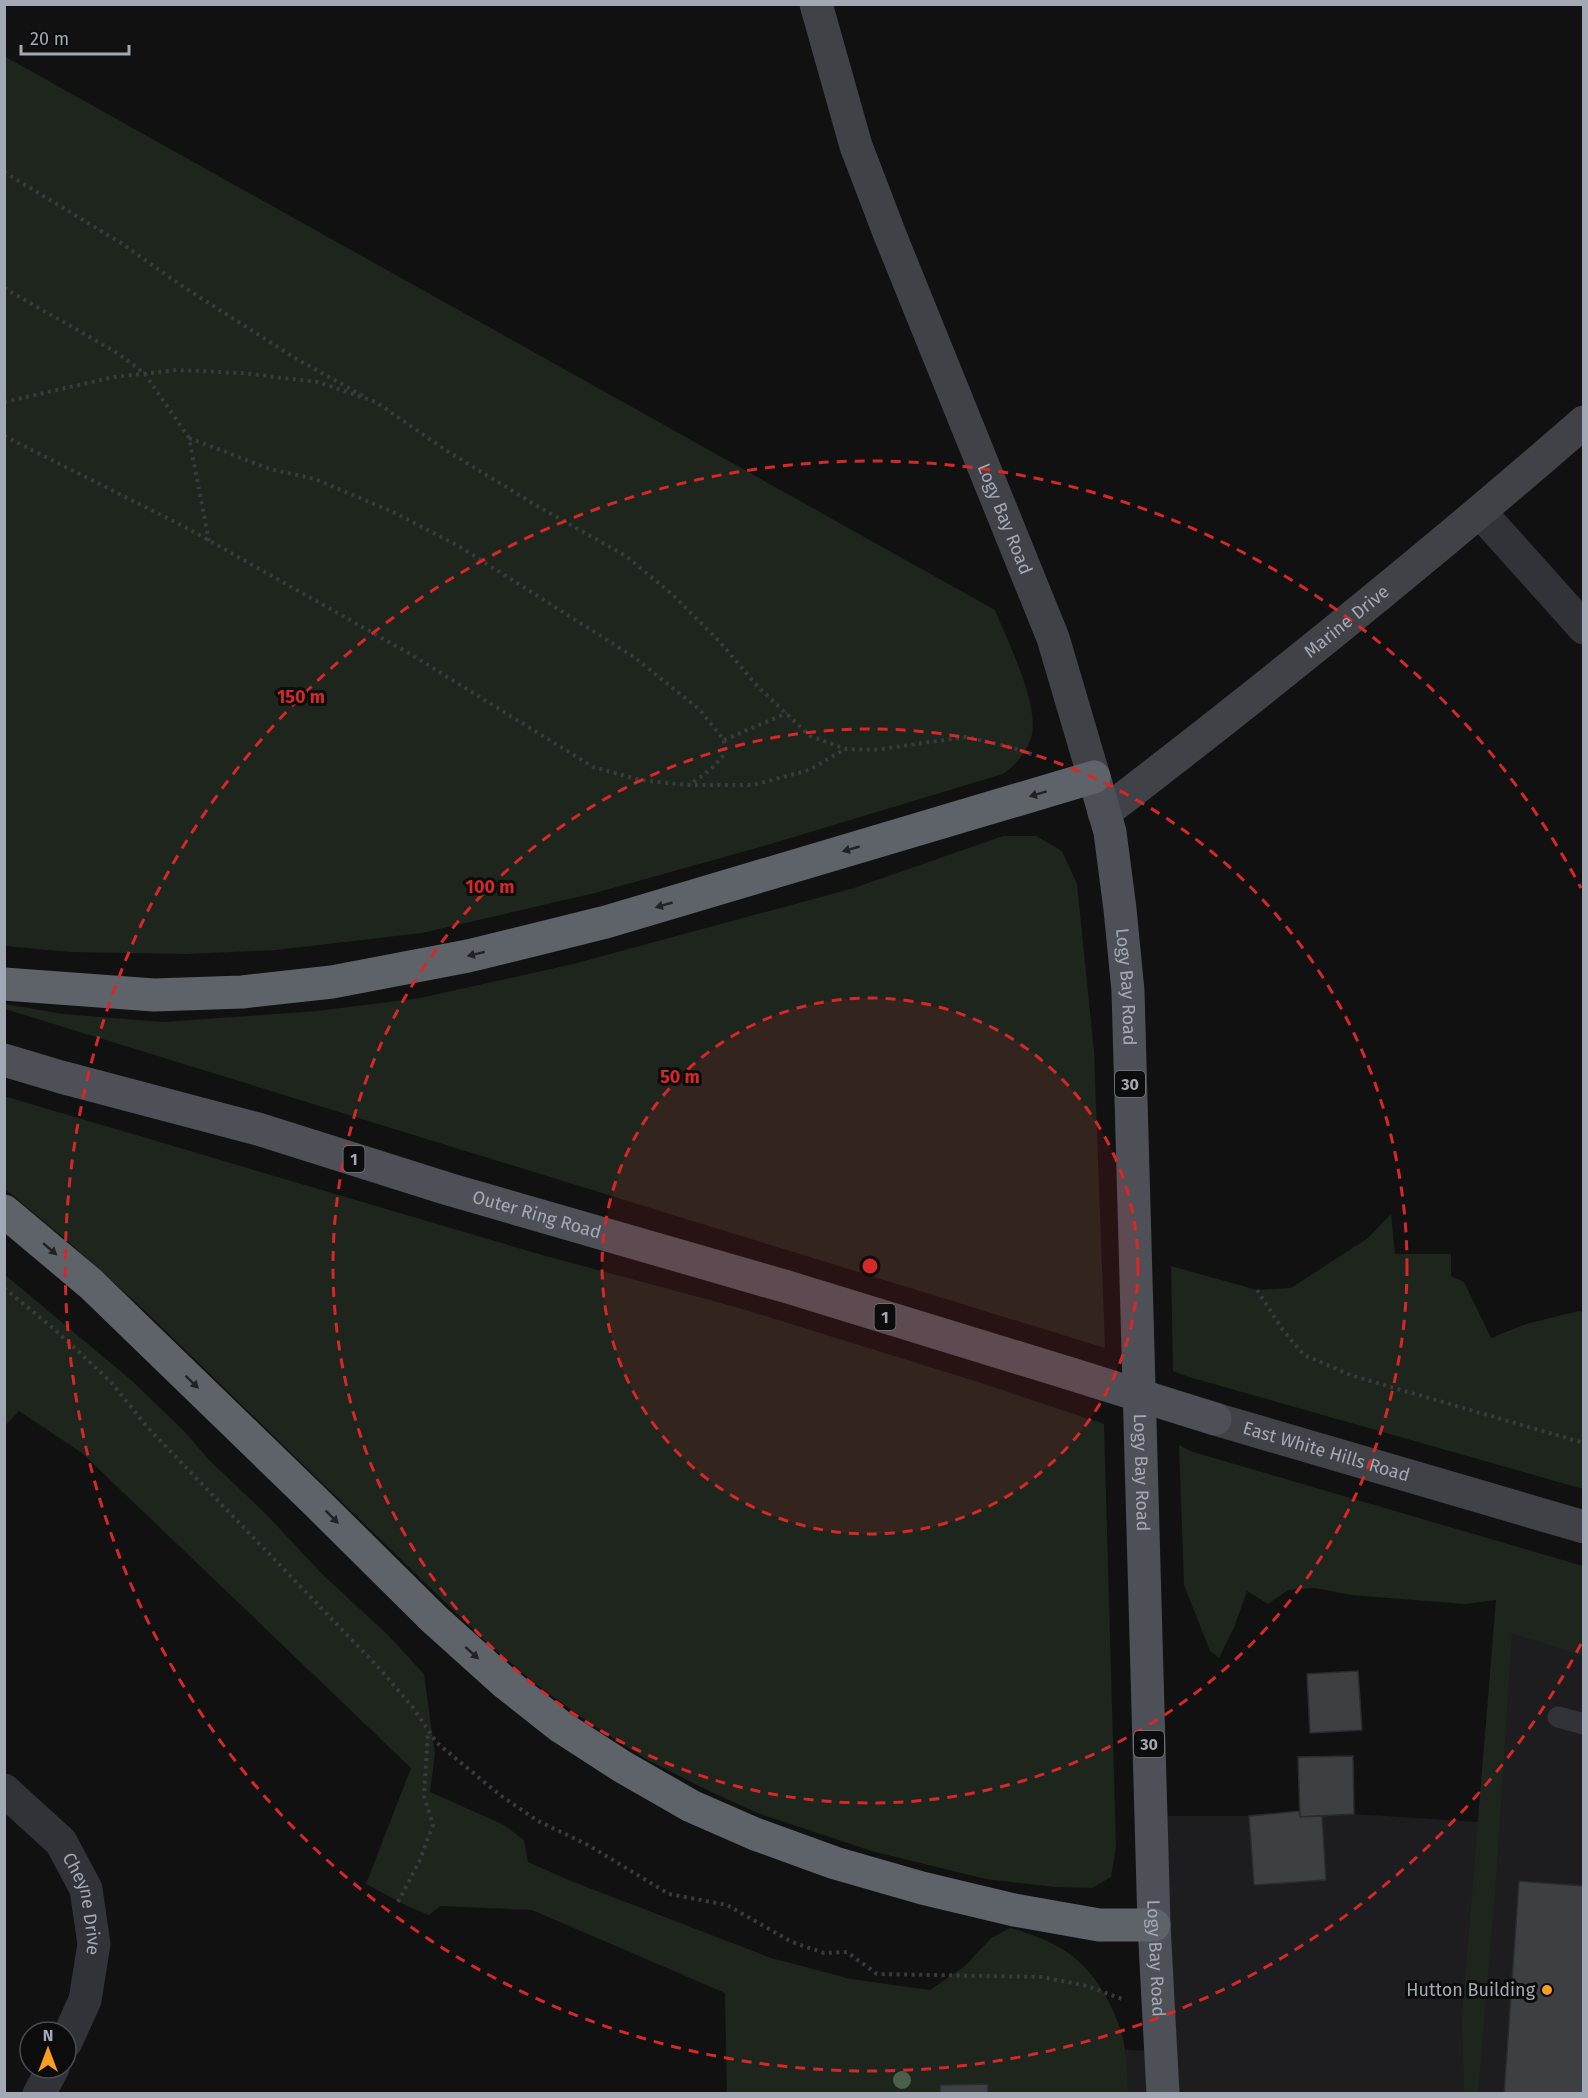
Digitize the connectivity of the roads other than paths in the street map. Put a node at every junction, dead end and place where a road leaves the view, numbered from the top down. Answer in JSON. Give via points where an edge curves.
{"nodes":[{"id":1,"x":816,"y":4,"type":"edge"},
{"id":2,"x":1584,"y":422,"type":"edge"},
{"id":3,"x":1480,"y":512,"type":"junction"},
{"id":4,"x":1584,"y":628,"type":"edge"},
{"id":5,"x":1094,"y":777,"type":"junction"},
{"id":6,"x":1104,"y":813,"type":"junction"},
{"id":7,"x":4,"y":984,"type":"edge"},
{"id":8,"x":4,"y":1060,"type":"edge"},
{"id":9,"x":4,"y":1212,"type":"edge"},
{"id":10,"x":1068,"y":1373,"type":"joint"},
{"id":11,"x":1584,"y":1527,"type":"edge"},
{"id":12,"x":1558,"y":1716,"type":"dead end"},
{"id":13,"x":1584,"y":1724,"type":"edge"},
{"id":14,"x":4,"y":1790,"type":"edge"},
{"id":15,"x":1154,"y":1926,"type":"junction"},
{"id":16,"x":76,"y":2020,"type":"edge"},
{"id":17,"x":47,"y":2080,"type":"edge"},
{"id":18,"x":39,"y":2094,"type":"edge"},
{"id":19,"x":1163,"y":2094,"type":"edge"}],
"edges":[{"from":1,"to":5,"type":"main road","name":"Logy Bay Road","number":"30","via":[[856,146],[1053,638]]},
{"from":2,"to":3,"type":"main road","name":"Marine Drive"},
{"from":3,"to":4,"type":"street"},
{"from":3,"to":6,"type":"main road","name":"Marine Drive"},
{"from":5,"to":6,"type":"main road","name":"Logy Bay Road","number":"30"},
{"from":5,"to":7,"type":"highway","one_way":true,"via":[[606,922],[468,957],[332,982],[242,992],[154,995]]},
{"from":6,"to":15,"type":"main road","name":"Logy Bay Road","number":"30","via":[[1110,832],[1128,991]]},
{"from":8,"to":10,"type":"main road","name":"Outer Ring Road","number":"1","via":[[258,1129]]},
{"from":9,"to":15,"type":"highway","one_way":true,"via":[[91,1284],[495,1674],[561,1727],[623,1767],[691,1806],[835,1863],[1014,1910],[1099,1925]]},
{"from":10,"to":11,"type":"main road","name":"East White Hills Road","bridge":true},
{"from":12,"to":13,"type":"lane"},
{"from":14,"to":16,"type":"street","name":"Cheyne Drive","via":[[61,1842],[86,1889],[94,1944],[84,2000]]},
{"from":15,"to":19,"type":"main road","name":"Logy Bay Road","number":"30"},
{"from":17,"to":18,"type":"street"}]}
